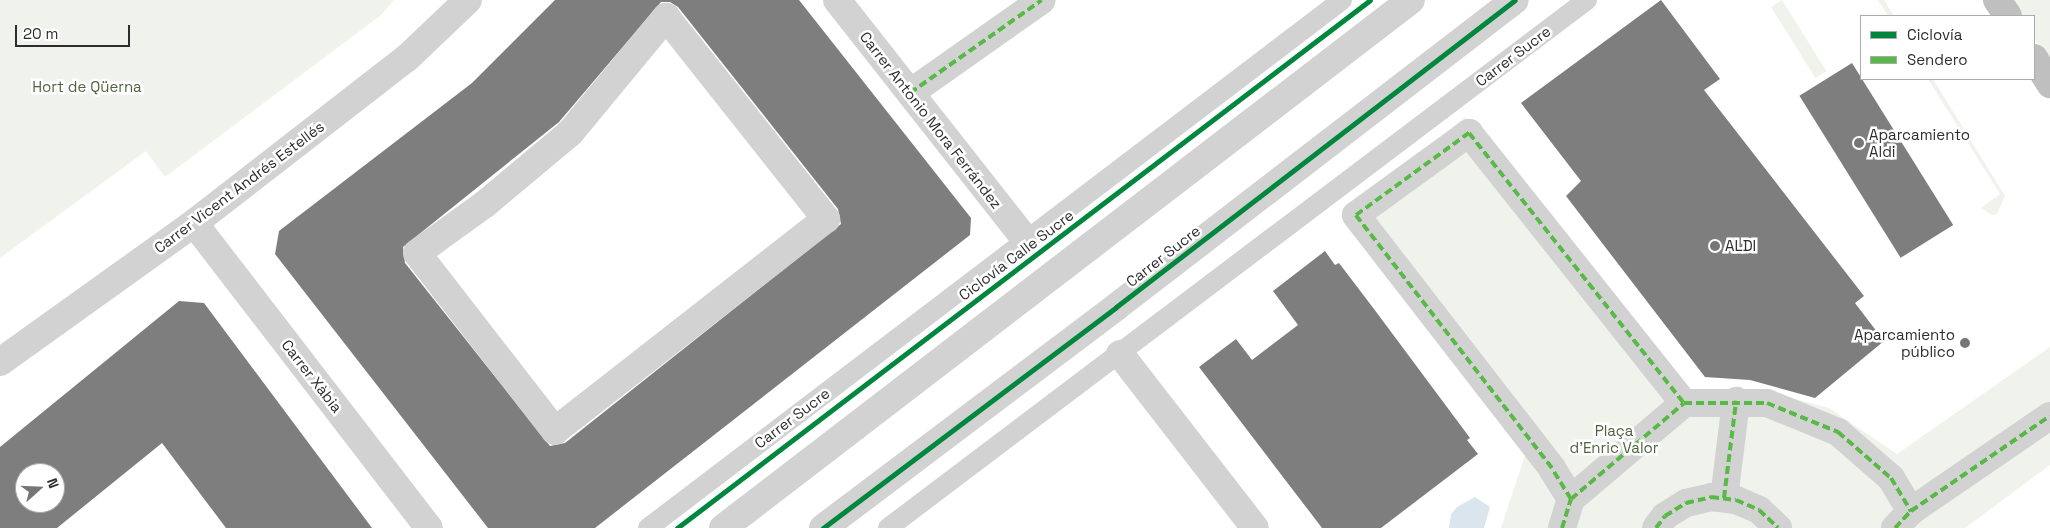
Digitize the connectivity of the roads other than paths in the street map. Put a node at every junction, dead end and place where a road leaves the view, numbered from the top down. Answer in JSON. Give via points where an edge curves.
{"nodes":[{"id":1,"x":468,"y":0,"type":"edge"},
{"id":2,"x":837,"y":0,"type":"edge"},
{"id":3,"x":1042,"y":0,"type":"edge"},
{"id":4,"x":1342,"y":0,"type":"edge"},
{"id":5,"x":1411,"y":0,"type":"edge"},
{"id":6,"x":1516,"y":0,"type":"edge"},
{"id":7,"x":1587,"y":0,"type":"edge"},
{"id":8,"x":1998,"y":0,"type":"edge"},
{"id":9,"x":2007,"y":15,"type":"edge"},
{"id":10,"x":2035,"y":60,"type":"edge"},
{"id":11,"x":2050,"y":84,"type":"edge"},
{"id":12,"x":910,"y":93,"type":"junction"},
{"id":13,"x":826,"y":219,"type":"joint"},
{"id":14,"x":194,"y":223,"type":"junction"},
{"id":15,"x":1025,"y":240,"type":"junction"},
{"id":16,"x":1120,"y":354,"type":"junction"},
{"id":17,"x":0,"y":362,"type":"edge"},
{"id":18,"x":1736,"y":401,"type":"junction"},
{"id":19,"x":1684,"y":403,"type":"junction"},
{"id":20,"x":2050,"y":416,"type":"edge"},
{"id":21,"x":1724,"y":498,"type":"junction"},
{"id":22,"x":1571,"y":499,"type":"junction"},
{"id":23,"x":1903,"y":520,"type":"edge"},
{"id":24,"x":429,"y":528,"type":"edge"},
{"id":25,"x":648,"y":528,"type":"edge"},
{"id":26,"x":723,"y":528,"type":"edge"},
{"id":27,"x":823,"y":528,"type":"edge"},
{"id":28,"x":888,"y":528,"type":"edge"},
{"id":29,"x":1255,"y":528,"type":"edge"},
{"id":30,"x":1562,"y":528,"type":"edge"},
{"id":31,"x":1656,"y":528,"type":"edge"},
{"id":32,"x":1778,"y":528,"type":"edge"}],
"edges":[{"from":1,"to":14,"type":"street","name":"Carrer Vicent Andrés Estellés","via":[[407,58]]},
{"from":2,"to":12,"type":"street","name":"Carrer Antonio Mora Ferrández"},
{"from":3,"to":12,"type":"street"},
{"from":4,"to":15,"type":"lane","name":"Carrer Sucre"},
{"from":5,"to":26,"type":"street"},
{"from":6,"to":27,"type":"street","name":"Carrer Sucre","via":[[1124,302]]},
{"from":7,"to":16,"type":"lane","name":"Carrer Sucre"},
{"from":8,"to":9,"type":"highway"},
{"from":10,"to":11,"type":"highway"},
{"from":12,"to":15,"type":"street","name":"Carrer Antonio Mora Ferrández"},
{"from":13,"to":13,"type":"street","via":[[555,431],[417,253],[484,204],[570,133],[666,17]]},
{"from":14,"to":17,"type":"street","name":"Carrer Vicent Andrés Estellés"},
{"from":14,"to":24,"type":"street","name":"Carrer Xàbia"},
{"from":15,"to":25,"type":"lane","name":"Carrer Sucre"},
{"from":16,"to":28,"type":"lane","name":"Carrer Sucre"},
{"from":16,"to":29,"type":"street"},
{"from":18,"to":19,"type":"street"},
{"from":18,"to":21,"type":"street"},
{"from":18,"to":23,"type":"street","via":[[1768,403],[1838,432],[1891,478]]},
{"from":19,"to":22,"type":"street"},
{"from":19,"to":22,"type":"street","via":[[1468,133],[1356,215],[1552,468]]},
{"from":20,"to":23,"type":"street"},
{"from":21,"to":31,"type":"street","via":[[1711,497],[1686,503],[1665,516]]},
{"from":21,"to":32,"type":"street","via":[[1759,510]]},
{"from":22,"to":30,"type":"street"}]}
